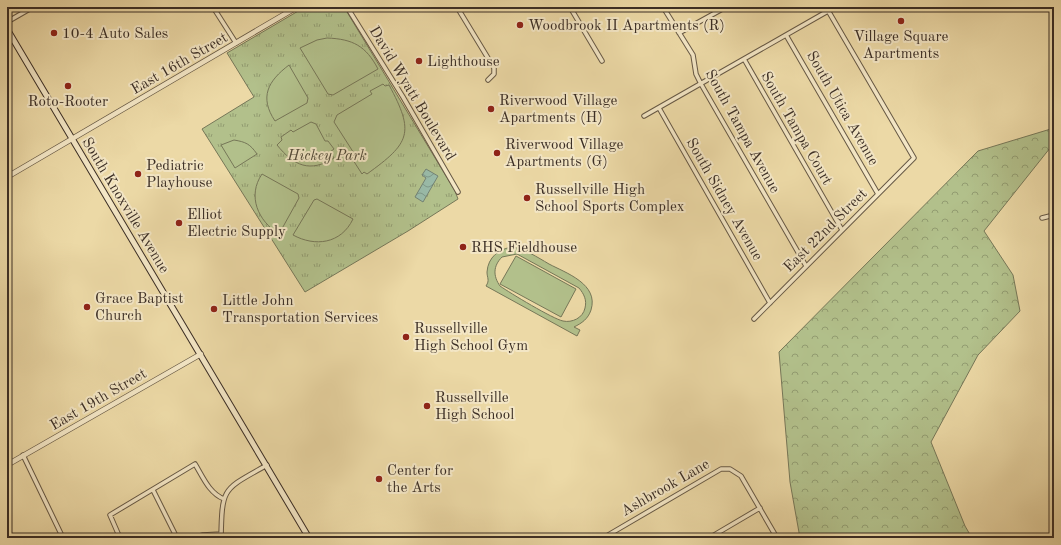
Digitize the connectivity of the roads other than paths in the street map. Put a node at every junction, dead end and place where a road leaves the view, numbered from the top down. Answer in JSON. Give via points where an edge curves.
{"nodes":[{"id":1,"x":33,"y":7,"type":"edge"},
{"id":2,"x":213,"y":7,"type":"edge"},
{"id":3,"x":297,"y":7,"type":"edge"},
{"id":4,"x":347,"y":7,"type":"edge"},
{"id":5,"x":457,"y":7,"type":"edge"},
{"id":6,"x":570,"y":7,"type":"edge"},
{"id":7,"x":663,"y":7,"type":"edge"},
{"id":8,"x":726,"y":7,"type":"edge"},
{"id":9,"x":721,"y":8,"type":"edge"},
{"id":10,"x":827,"y":9,"type":"edge"},
{"id":11,"x":7,"y":22,"type":"edge"},
{"id":12,"x":7,"y":29,"type":"edge"},
{"id":13,"x":680,"y":33,"type":"junction"},
{"id":14,"x":786,"y":35,"type":"junction"},
{"id":15,"x":236,"y":43,"type":"junction"},
{"id":16,"x":744,"y":59,"type":"junction"},
{"id":17,"x":602,"y":61,"type":"dead end"},
{"id":18,"x":488,"y":80,"type":"dead end"},
{"id":19,"x":701,"y":84,"type":"junction"},
{"id":20,"x":658,"y":108,"type":"junction"},
{"id":21,"x":644,"y":116,"type":"dead end"},
{"id":22,"x":72,"y":138,"type":"junction"},
{"id":23,"x":7,"y":177,"type":"edge"},
{"id":24,"x":458,"y":192,"type":"dead end"},
{"id":25,"x":878,"y":194,"type":"junction"},
{"id":26,"x":1054,"y":215,"type":"edge"},
{"id":27,"x":1042,"y":218,"type":"dead end"},
{"id":28,"x":842,"y":230,"type":"junction"},
{"id":29,"x":806,"y":266,"type":"junction"},
{"id":30,"x":770,"y":303,"type":"junction"},
{"id":31,"x":754,"y":319,"type":"dead end"},
{"id":32,"x":201,"y":354,"type":"junction"},
{"id":33,"x":23,"y":456,"type":"junction"},
{"id":34,"x":7,"y":465,"type":"edge"},
{"id":35,"x":267,"y":465,"type":"junction"},
{"id":36,"x":153,"y":490,"type":"junction"},
{"id":37,"x":224,"y":499,"type":"junction"},
{"id":38,"x":760,"y":508,"type":"junction"},
{"id":39,"x":221,"y":536,"type":"edge"},
{"id":40,"x":62,"y":538,"type":"edge"},
{"id":41,"x":120,"y":538,"type":"edge"},
{"id":42,"x":177,"y":538,"type":"edge"},
{"id":43,"x":193,"y":538,"type":"edge"},
{"id":44,"x":309,"y":538,"type":"edge"},
{"id":45,"x":603,"y":538,"type":"edge"},
{"id":46,"x":709,"y":538,"type":"edge"},
{"id":47,"x":777,"y":538,"type":"edge"}],
"edges":[{"from":1,"to":11,"type":"street"},
{"from":2,"to":15,"type":"street"},
{"from":3,"to":15,"type":"street","name":"East 16th Street"},
{"from":4,"to":24,"type":"street","name":"David Wyatt Boulevard"},
{"from":5,"to":18,"type":"street","via":[[494,68],[494,74]]},
{"from":6,"to":17,"type":"street"},
{"from":7,"to":13,"type":"street","name":"South Tampa Avenue"},
{"from":8,"to":9,"type":"street"},
{"from":9,"to":13,"type":"street"},
{"from":10,"to":14,"type":"street"},
{"from":10,"to":25,"type":"street","name":"East 22nd Street","via":[[914,158]]},
{"from":12,"to":22,"type":"main road","name":"South Knoxville Avenue"},
{"from":13,"to":19,"type":"street","name":"South Tampa Avenue","via":[[693,55],[696,74]]},
{"from":14,"to":16,"type":"street"},
{"from":14,"to":25,"type":"street","name":"South Utica Avenue"},
{"from":15,"to":22,"type":"street","name":"East 16th Street"},
{"from":16,"to":19,"type":"street"},
{"from":16,"to":28,"type":"street","name":"South Tampa Court"},
{"from":19,"to":20,"type":"street"},
{"from":19,"to":29,"type":"street","name":"South Tampa Avenue"},
{"from":20,"to":21,"type":"street"},
{"from":20,"to":30,"type":"street","name":"South Sidney Avenue"},
{"from":22,"to":23,"type":"street","name":"East 16th Street"},
{"from":22,"to":32,"type":"main road","name":"South Knoxville Avenue"},
{"from":25,"to":28,"type":"street","name":"East 22nd Street"},
{"from":26,"to":27,"type":"street"},
{"from":28,"to":29,"type":"street","name":"East 22nd Street"},
{"from":29,"to":30,"type":"street","name":"East 22nd Street"},
{"from":30,"to":31,"type":"street","name":"East 22nd Street"},
{"from":32,"to":33,"type":"street","name":"East 19th Street"},
{"from":32,"to":35,"type":"main road","name":"South Knoxville Avenue"},
{"from":33,"to":34,"type":"street","name":"East 19th Street"},
{"from":33,"to":40,"type":"street"},
{"from":35,"to":37,"type":"street","via":[[231,486]]},
{"from":35,"to":44,"type":"main road","name":"South Knoxville Avenue"},
{"from":36,"to":37,"type":"street","via":[[195,464],[215,495]]},
{"from":36,"to":41,"type":"street","via":[[110,515]]},
{"from":36,"to":42,"type":"street"},
{"from":37,"to":39,"type":"street"},
{"from":38,"to":45,"type":"street","name":"Ashbrook Lane","via":[[737,472],[730,468],[721,469]]},
{"from":38,"to":46,"type":"street"},
{"from":38,"to":47,"type":"street","name":"Ashbrook Lane"},
{"from":39,"to":43,"type":"street","via":[[203,535]]}]}
